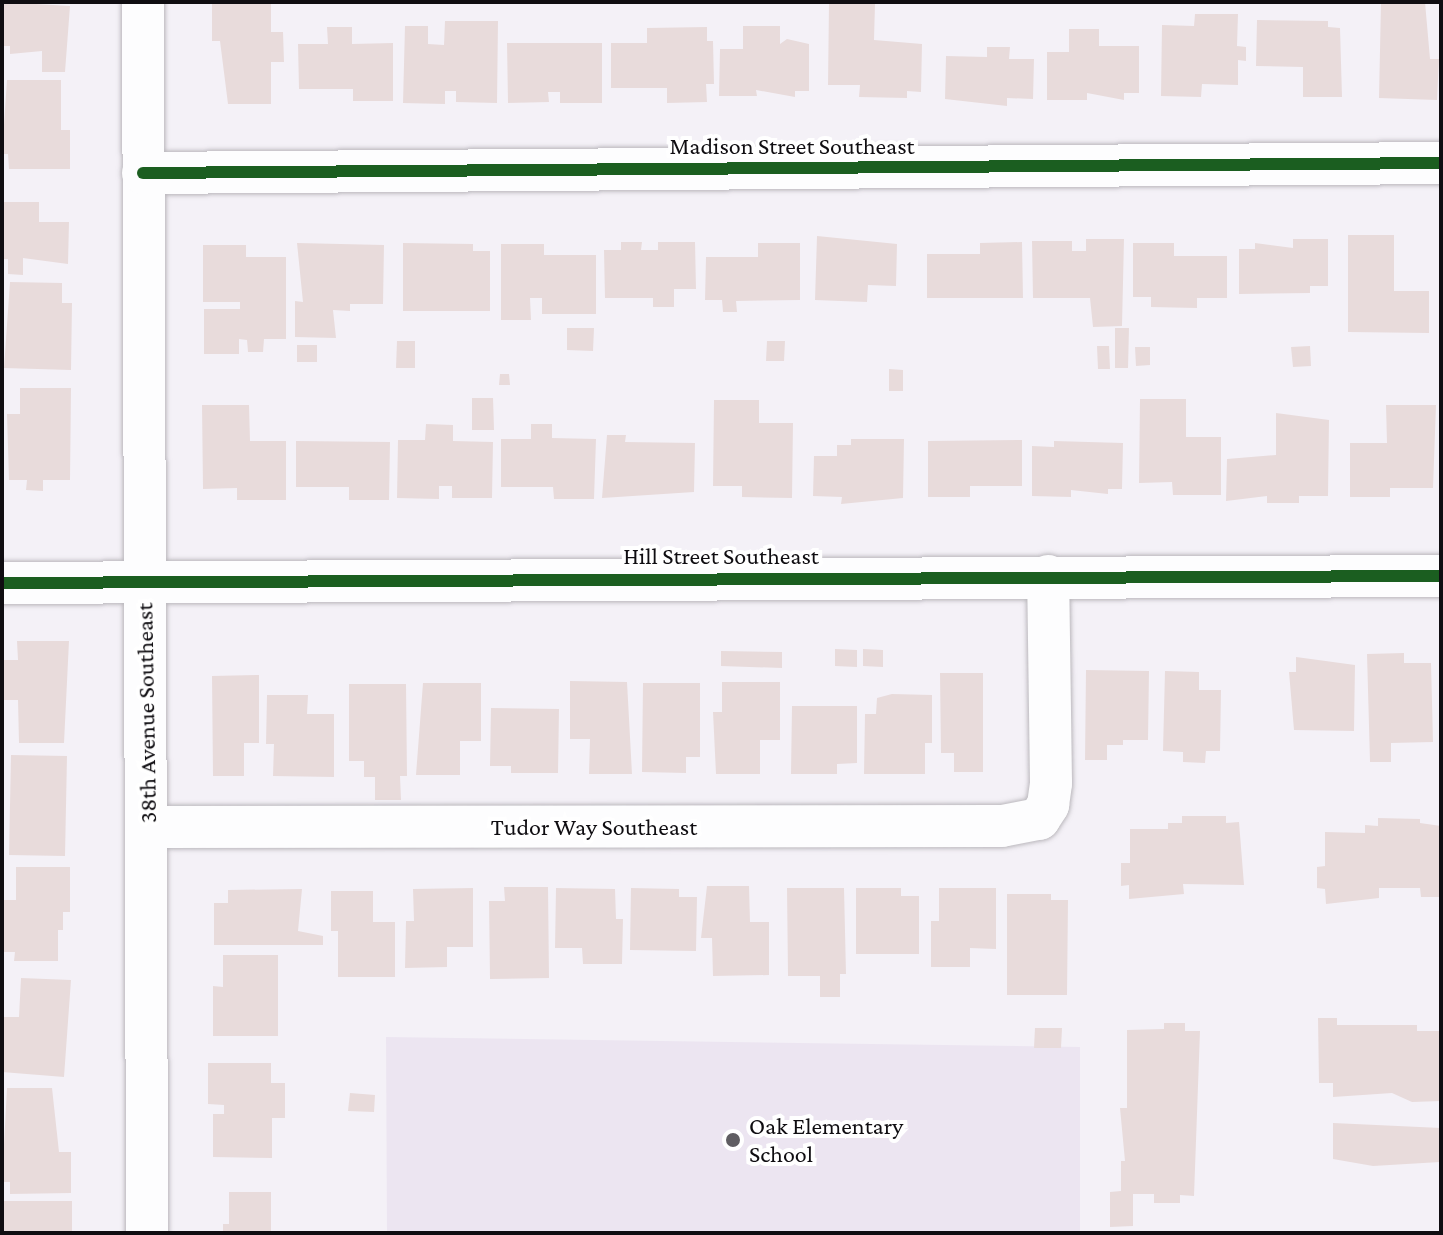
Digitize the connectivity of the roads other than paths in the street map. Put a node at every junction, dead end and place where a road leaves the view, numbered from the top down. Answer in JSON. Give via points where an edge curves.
{"nodes":[{"id":1,"x":143,"y":2,"type":"edge"},
{"id":2,"x":1441,"y":163,"type":"edge"},
{"id":3,"x":143,"y":173,"type":"junction"},
{"id":4,"x":1048,"y":576,"type":"junction"},
{"id":5,"x":1441,"y":576,"type":"edge"},
{"id":6,"x":144,"y":582,"type":"junction"},
{"id":7,"x":2,"y":583,"type":"edge"},
{"id":8,"x":148,"y":827,"type":"junction"},
{"id":9,"x":147,"y":1233,"type":"edge"}],
"edges":[{"from":1,"to":3,"type":"street","name":"38th Avenue Southeast"},
{"from":2,"to":3,"type":"street","name":"Madison Street Southeast"},
{"from":3,"to":6,"type":"street","name":"38th Avenue Southeast"},
{"from":4,"to":5,"type":"street","name":"Hill Street Southeast"},
{"from":4,"to":6,"type":"street","name":"Hill Street Southeast"},
{"from":4,"to":8,"type":"street","name":"Tudor Way Southeast","via":[[1051,783],[1048,805],[1039,819],[1002,826]]},
{"from":6,"to":7,"type":"street","name":"Hill Street Southeast"},
{"from":6,"to":8,"type":"street","name":"38th Avenue Southeast"},
{"from":8,"to":9,"type":"street","name":"38th Avenue Southeast"}]}
